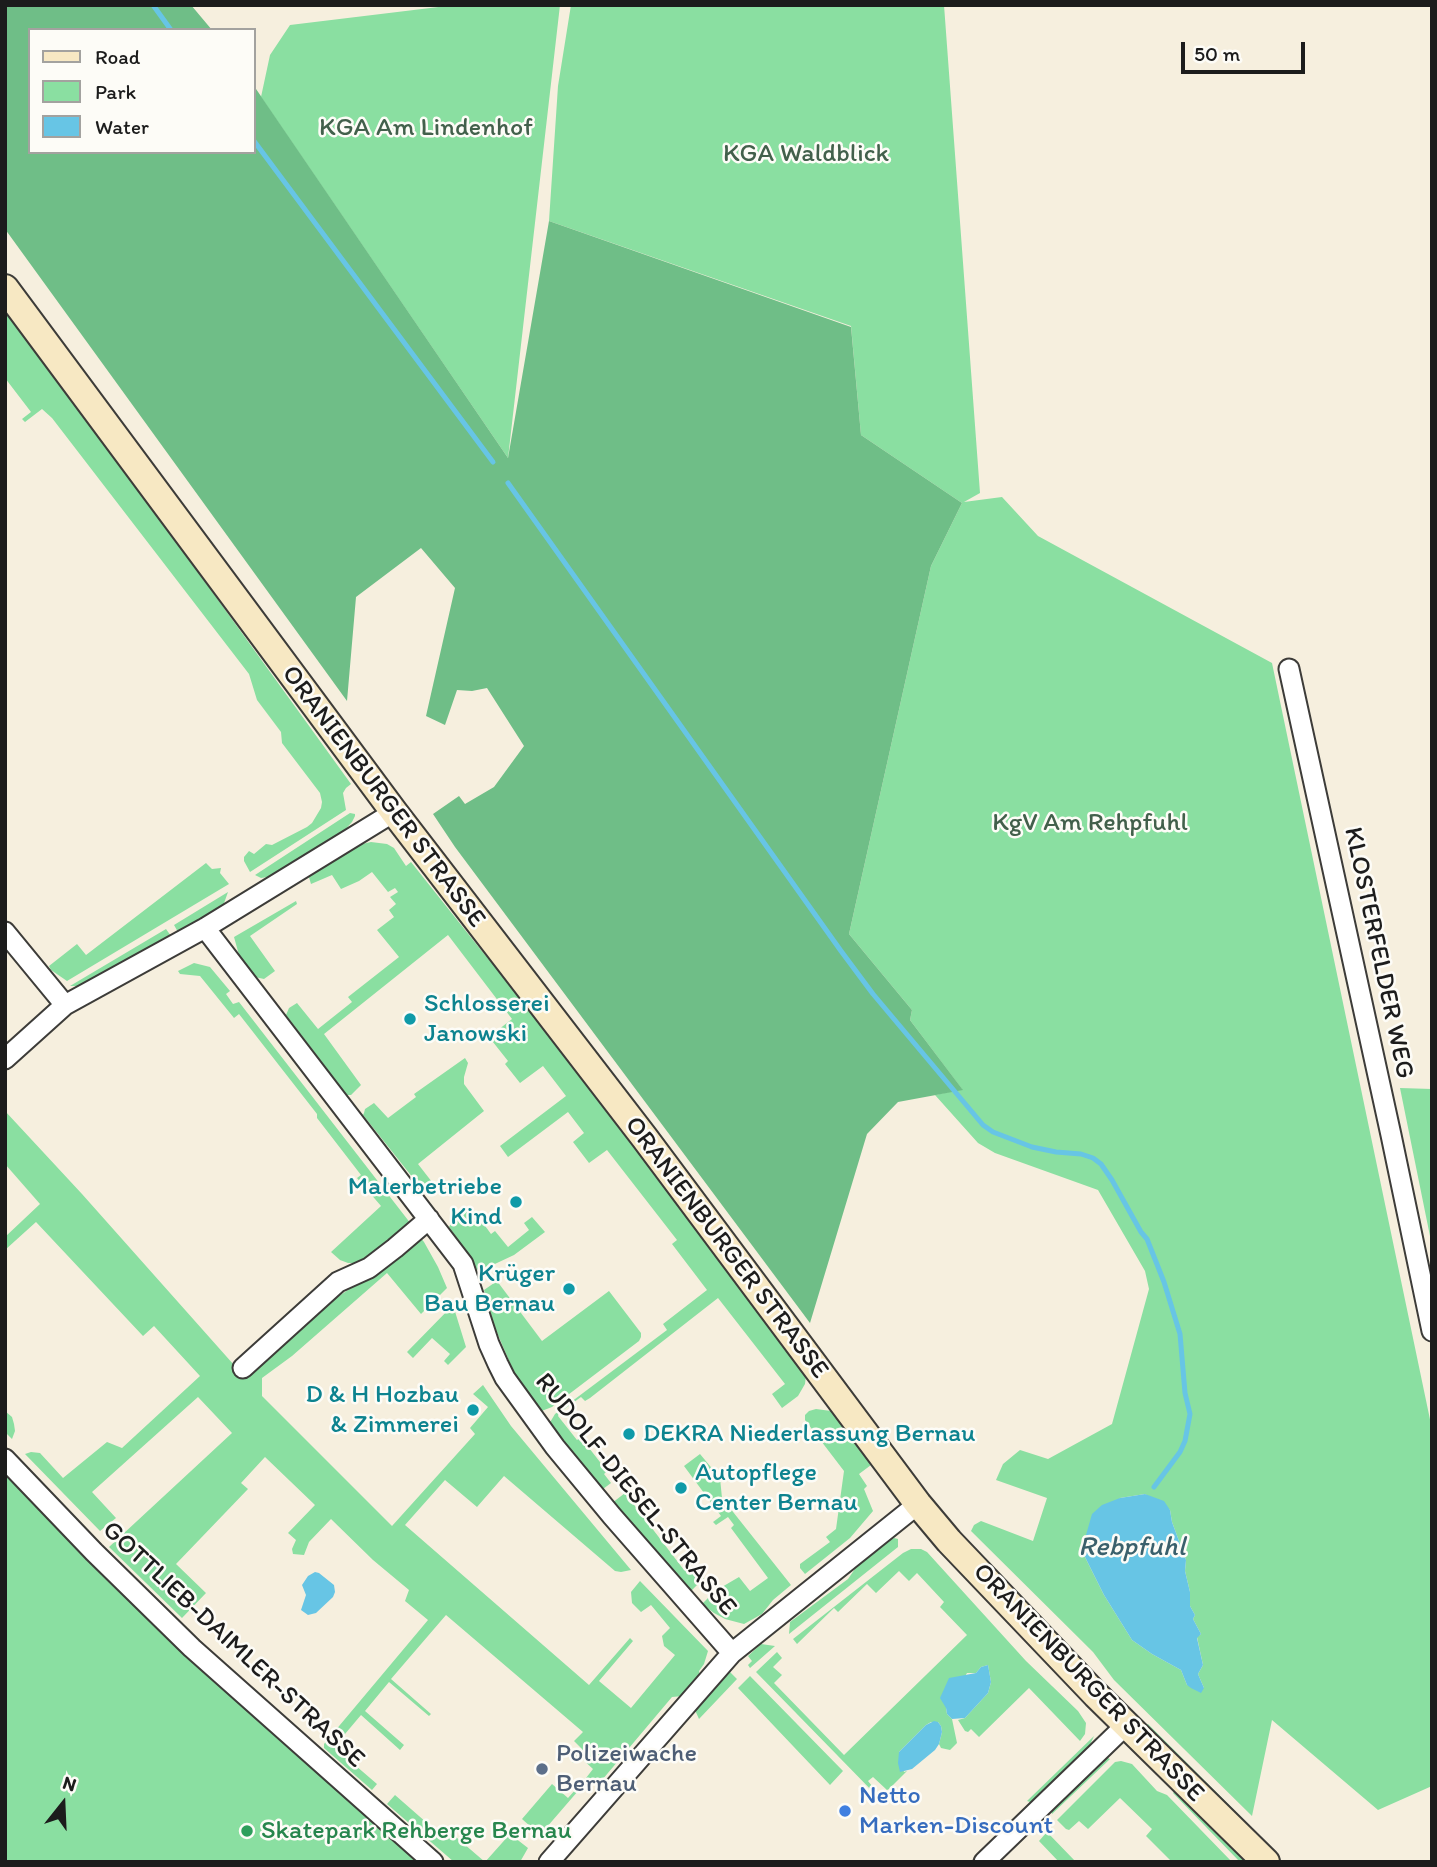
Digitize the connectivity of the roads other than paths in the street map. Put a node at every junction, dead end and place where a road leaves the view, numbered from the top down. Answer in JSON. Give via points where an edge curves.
{"nodes":[{"id":1,"x":5,"y":288,"type":"edge"},
{"id":2,"x":1289,"y":669,"type":"dead end"},
{"id":3,"x":394,"y":812,"type":"junction"},
{"id":4,"x":205,"y":928,"type":"junction"},
{"id":5,"x":5,"y":932,"type":"edge"},
{"id":6,"x":65,"y":1005,"type":"junction"},
{"id":7,"x":5,"y":1059,"type":"edge"},
{"id":8,"x":429,"y":1219,"type":"junction"},
{"id":9,"x":1432,"y":1331,"type":"edge"},
{"id":10,"x":243,"y":1368,"type":"dead end"},
{"id":11,"x":5,"y":1459,"type":"edge"},
{"id":12,"x":918,"y":1504,"type":"junction"},
{"id":13,"x":732,"y":1653,"type":"junction"},
{"id":14,"x":1126,"y":1725,"type":"junction"},
{"id":15,"x":433,"y":1862,"type":"edge"},
{"id":16,"x":549,"y":1862,"type":"edge"},
{"id":17,"x":984,"y":1862,"type":"edge"},
{"id":18,"x":1266,"y":1862,"type":"edge"}],
"edges":[{"from":1,"to":3,"type":"main road","name":"ORANIENBURGER STRASSE"},
{"from":2,"to":9,"type":"street","name":"KLOSTERFELDER WEG"},
{"from":3,"to":4,"type":"street"},
{"from":3,"to":12,"type":"main road","name":"ORANIENBURGER STRASSE"},
{"from":4,"to":6,"type":"street"},
{"from":4,"to":8,"type":"street","name":"RUDOLF-DIESEL-STRASSE"},
{"from":5,"to":6,"type":"street"},
{"from":6,"to":7,"type":"street"},
{"from":8,"to":10,"type":"street","via":[[369,1268],[338,1282]]},
{"from":8,"to":13,"type":"street","name":"RUDOLF-DIESEL-STRASSE","via":[[463,1264],[505,1378],[592,1493]]},
{"from":11,"to":15,"type":"street","name":"GOTTLIEB-DAIMLER-STRASSE","via":[[192,1648]]},
{"from":12,"to":13,"type":"street"},
{"from":12,"to":14,"type":"main road","name":"ORANIENBURGER STRASSE"},
{"from":13,"to":16,"type":"street"},
{"from":14,"to":17,"type":"street"},
{"from":14,"to":18,"type":"main road","name":"ORANIENBURGER STRASSE"}]}
